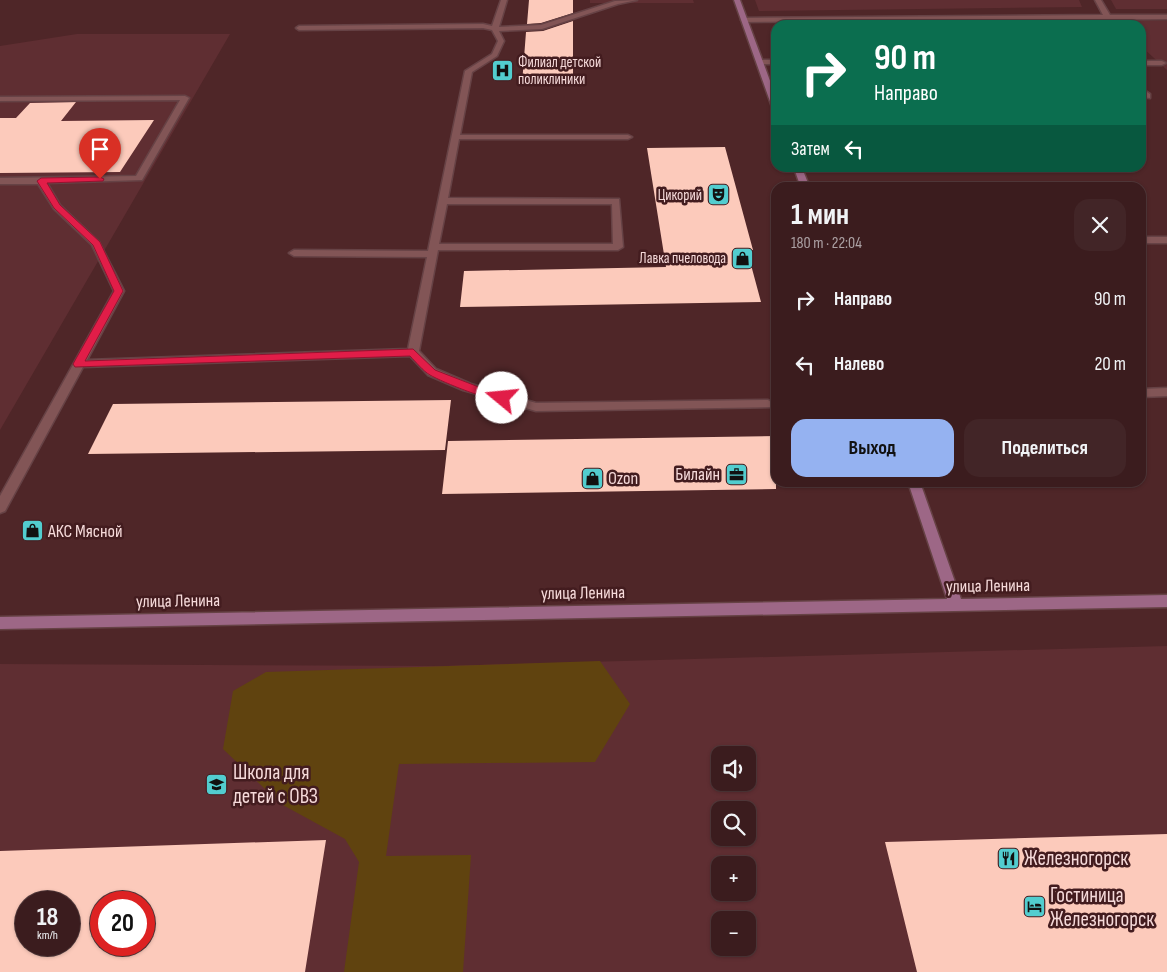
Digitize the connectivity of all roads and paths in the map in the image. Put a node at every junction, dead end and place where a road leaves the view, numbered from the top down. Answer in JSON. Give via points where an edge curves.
{"nodes":[{"id":1,"x":504,"y":0,"type":"edge"},
{"id":2,"x":634,"y":0,"type":"edge"},
{"id":3,"x":736,"y":0,"type":"edge"},
{"id":4,"x":1098,"y":0,"type":"edge"},
{"id":5,"x":1167,"y":17,"type":"edge"},
{"id":6,"x":1108,"y":18,"type":"junction"},
{"id":7,"x":744,"y":20,"type":"junction"},
{"id":8,"x":771,"y":20,"type":"edge"},
{"id":9,"x":1034,"y":20,"type":"edge"},
{"id":10,"x":299,"y":28,"type":"dead end"},
{"id":11,"x":495,"y":29,"type":"junction"},
{"id":12,"x":760,"y":62,"type":"junction"},
{"id":13,"x":771,"y":62,"type":"edge"},
{"id":14,"x":1146,"y":63,"type":"edge"},
{"id":15,"x":1162,"y":63,"type":"dead end"},
{"id":16,"x":771,"y":93,"type":"edge"},
{"id":17,"x":0,"y":99,"type":"edge"},
{"id":18,"x":456,"y":137,"type":"junction"},
{"id":19,"x":628,"y":137,"type":"dead end"},
{"id":20,"x":0,"y":181,"type":"edge"},
{"id":21,"x":41,"y":181,"type":"junction"},
{"id":22,"x":443,"y":201,"type":"junction"},
{"id":23,"x":1146,"y":240,"type":"edge"},
{"id":24,"x":1167,"y":240,"type":"edge"},
{"id":25,"x":433,"y":251,"type":"junction"},
{"id":26,"x":294,"y":254,"type":"dead end"},
{"id":27,"x":413,"y":352,"type":"junction"},
{"id":28,"x":78,"y":364,"type":"junction"},
{"id":29,"x":1167,"y":392,"type":"edge"},
{"id":30,"x":1146,"y":393,"type":"edge"},
{"id":31,"x":768,"y":404,"type":"dead end"},
{"id":32,"x":916,"y":487,"type":"edge"},
{"id":33,"x":0,"y":508,"type":"edge"},
{"id":34,"x":1167,"y":601,"type":"edge"},
{"id":35,"x":956,"y":605,"type":"junction"},
{"id":36,"x":0,"y":623,"type":"edge"}],
"edges":[{"from":1,"to":11,"type":"street"},
{"from":2,"to":11,"type":"street","via":[[617,2],[542,27]]},
{"from":3,"to":7,"type":"main road"},
{"from":4,"to":6,"type":"street"},
{"from":5,"to":6,"type":"street"},
{"from":6,"to":9,"type":"street"},
{"from":7,"to":8,"type":"street"},
{"from":7,"to":12,"type":"main road"},
{"from":10,"to":11,"type":"street","via":[[483,26]]},
{"from":11,"to":18,"type":"street","via":[[501,41],[495,55],[468,71]]},
{"from":12,"to":13,"type":"street"},
{"from":12,"to":16,"type":"main road"},
{"from":14,"to":15,"type":"street"},
{"from":17,"to":21,"type":"street","via":[[185,98],[139,178]]},
{"from":18,"to":19,"type":"street"},
{"from":18,"to":22,"type":"street"},
{"from":20,"to":21,"type":"street"},
{"from":21,"to":28,"type":"street","via":[[57,207],[96,244],[119,291]]},
{"from":22,"to":25,"type":"street"},
{"from":22,"to":25,"type":"street","via":[[616,201],[618,247]]},
{"from":23,"to":24,"type":"street"},
{"from":25,"to":26,"type":"street"},
{"from":25,"to":27,"type":"street"},
{"from":27,"to":28,"type":"street"},
{"from":27,"to":31,"type":"street","via":[[432,372],[467,387],[536,407]]},
{"from":28,"to":33,"type":"street"},
{"from":29,"to":30,"type":"street"},
{"from":32,"to":35,"type":"main road"},
{"from":34,"to":35,"type":"main road","name":"улица Ленина"},
{"from":35,"to":36,"type":"main road","name":"улица Ленина"}]}
